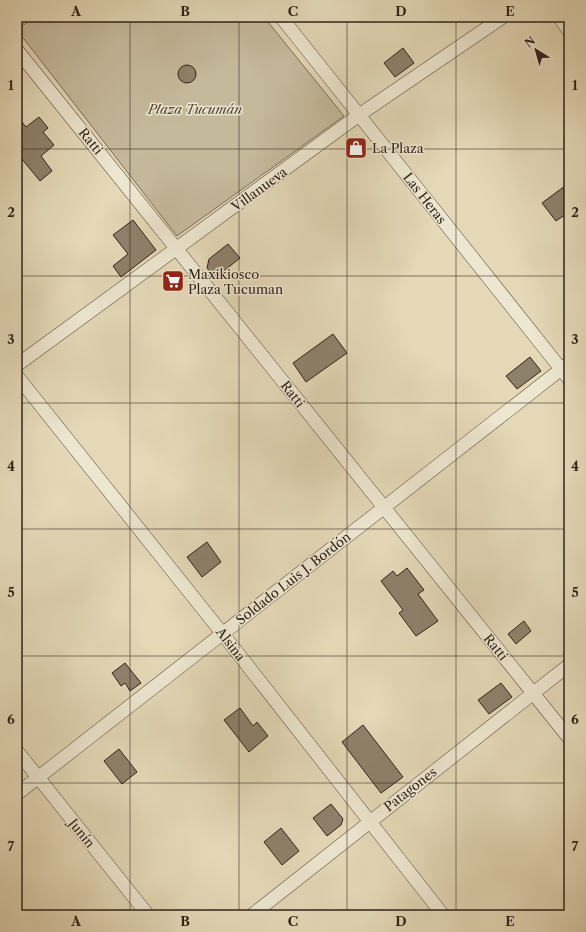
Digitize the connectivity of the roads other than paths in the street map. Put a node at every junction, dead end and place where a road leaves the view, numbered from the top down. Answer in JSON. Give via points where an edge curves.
{"nodes":[{"id":1,"x":20,"y":17,"type":"edge"},
{"id":2,"x":282,"y":17,"type":"edge"},
{"id":3,"x":503,"y":17,"type":"edge"},
{"id":4,"x":559,"y":17,"type":"edge"},
{"id":5,"x":17,"y":20,"type":"edge"},
{"id":6,"x":569,"y":30,"type":"edge"},
{"id":7,"x":17,"y":50,"type":"edge"},
{"id":8,"x":359,"y":115,"type":"junction"},
{"id":9,"x":178,"y":249,"type":"junction"},
{"id":10,"x":17,"y":365,"type":"edge"},
{"id":11,"x":566,"y":371,"type":"edge"},
{"id":12,"x":17,"y":376,"type":"edge"},
{"id":13,"x":383,"y":508,"type":"junction"},
{"id":14,"x":222,"y":633,"type":"junction"},
{"id":15,"x":569,"y":665,"type":"edge"},
{"id":16,"x":534,"y":693,"type":"junction"},
{"id":17,"x":569,"y":738,"type":"edge"},
{"id":18,"x":17,"y":751,"type":"edge"},
{"id":19,"x":38,"y":777,"type":"junction"},
{"id":20,"x":17,"y":794,"type":"edge"},
{"id":21,"x":369,"y":821,"type":"junction"},
{"id":22,"x":148,"y":915,"type":"edge"},
{"id":23,"x":252,"y":915,"type":"edge"},
{"id":24,"x":443,"y":915,"type":"edge"}],
"edges":[{"from":1,"to":5,"type":"street"},
{"from":2,"to":8,"type":"street","name":"Las Heras"},
{"from":3,"to":8,"type":"street","name":"Villanueva"},
{"from":4,"to":6,"type":"street"},
{"from":7,"to":9,"type":"street","name":"Ratti"},
{"from":8,"to":9,"type":"street","name":"Villanueva"},
{"from":8,"to":11,"type":"street","name":"Las Heras"},
{"from":9,"to":10,"type":"street","name":"Villanueva"},
{"from":9,"to":13,"type":"street","name":"Ratti"},
{"from":11,"to":13,"type":"street","name":"Soldado Luis J. Bordón"},
{"from":12,"to":14,"type":"street","name":"Alsina"},
{"from":13,"to":14,"type":"street","name":"Soldado Luis J. Bordón"},
{"from":13,"to":16,"type":"street","name":"Ratti"},
{"from":14,"to":19,"type":"street","name":"Soldado Luis J. Bordón"},
{"from":14,"to":21,"type":"street","name":"Alsina"},
{"from":15,"to":16,"type":"street","name":"Patagones"},
{"from":16,"to":17,"type":"street","name":"Ratti"},
{"from":16,"to":21,"type":"street","name":"Patagones"},
{"from":18,"to":19,"type":"street","name":"Junín"},
{"from":19,"to":20,"type":"street","name":"Soldado Luis J. Bordón"},
{"from":19,"to":22,"type":"street","name":"Junín"},
{"from":21,"to":23,"type":"street","name":"Patagones"},
{"from":21,"to":24,"type":"street","name":"Alsina"}]}
